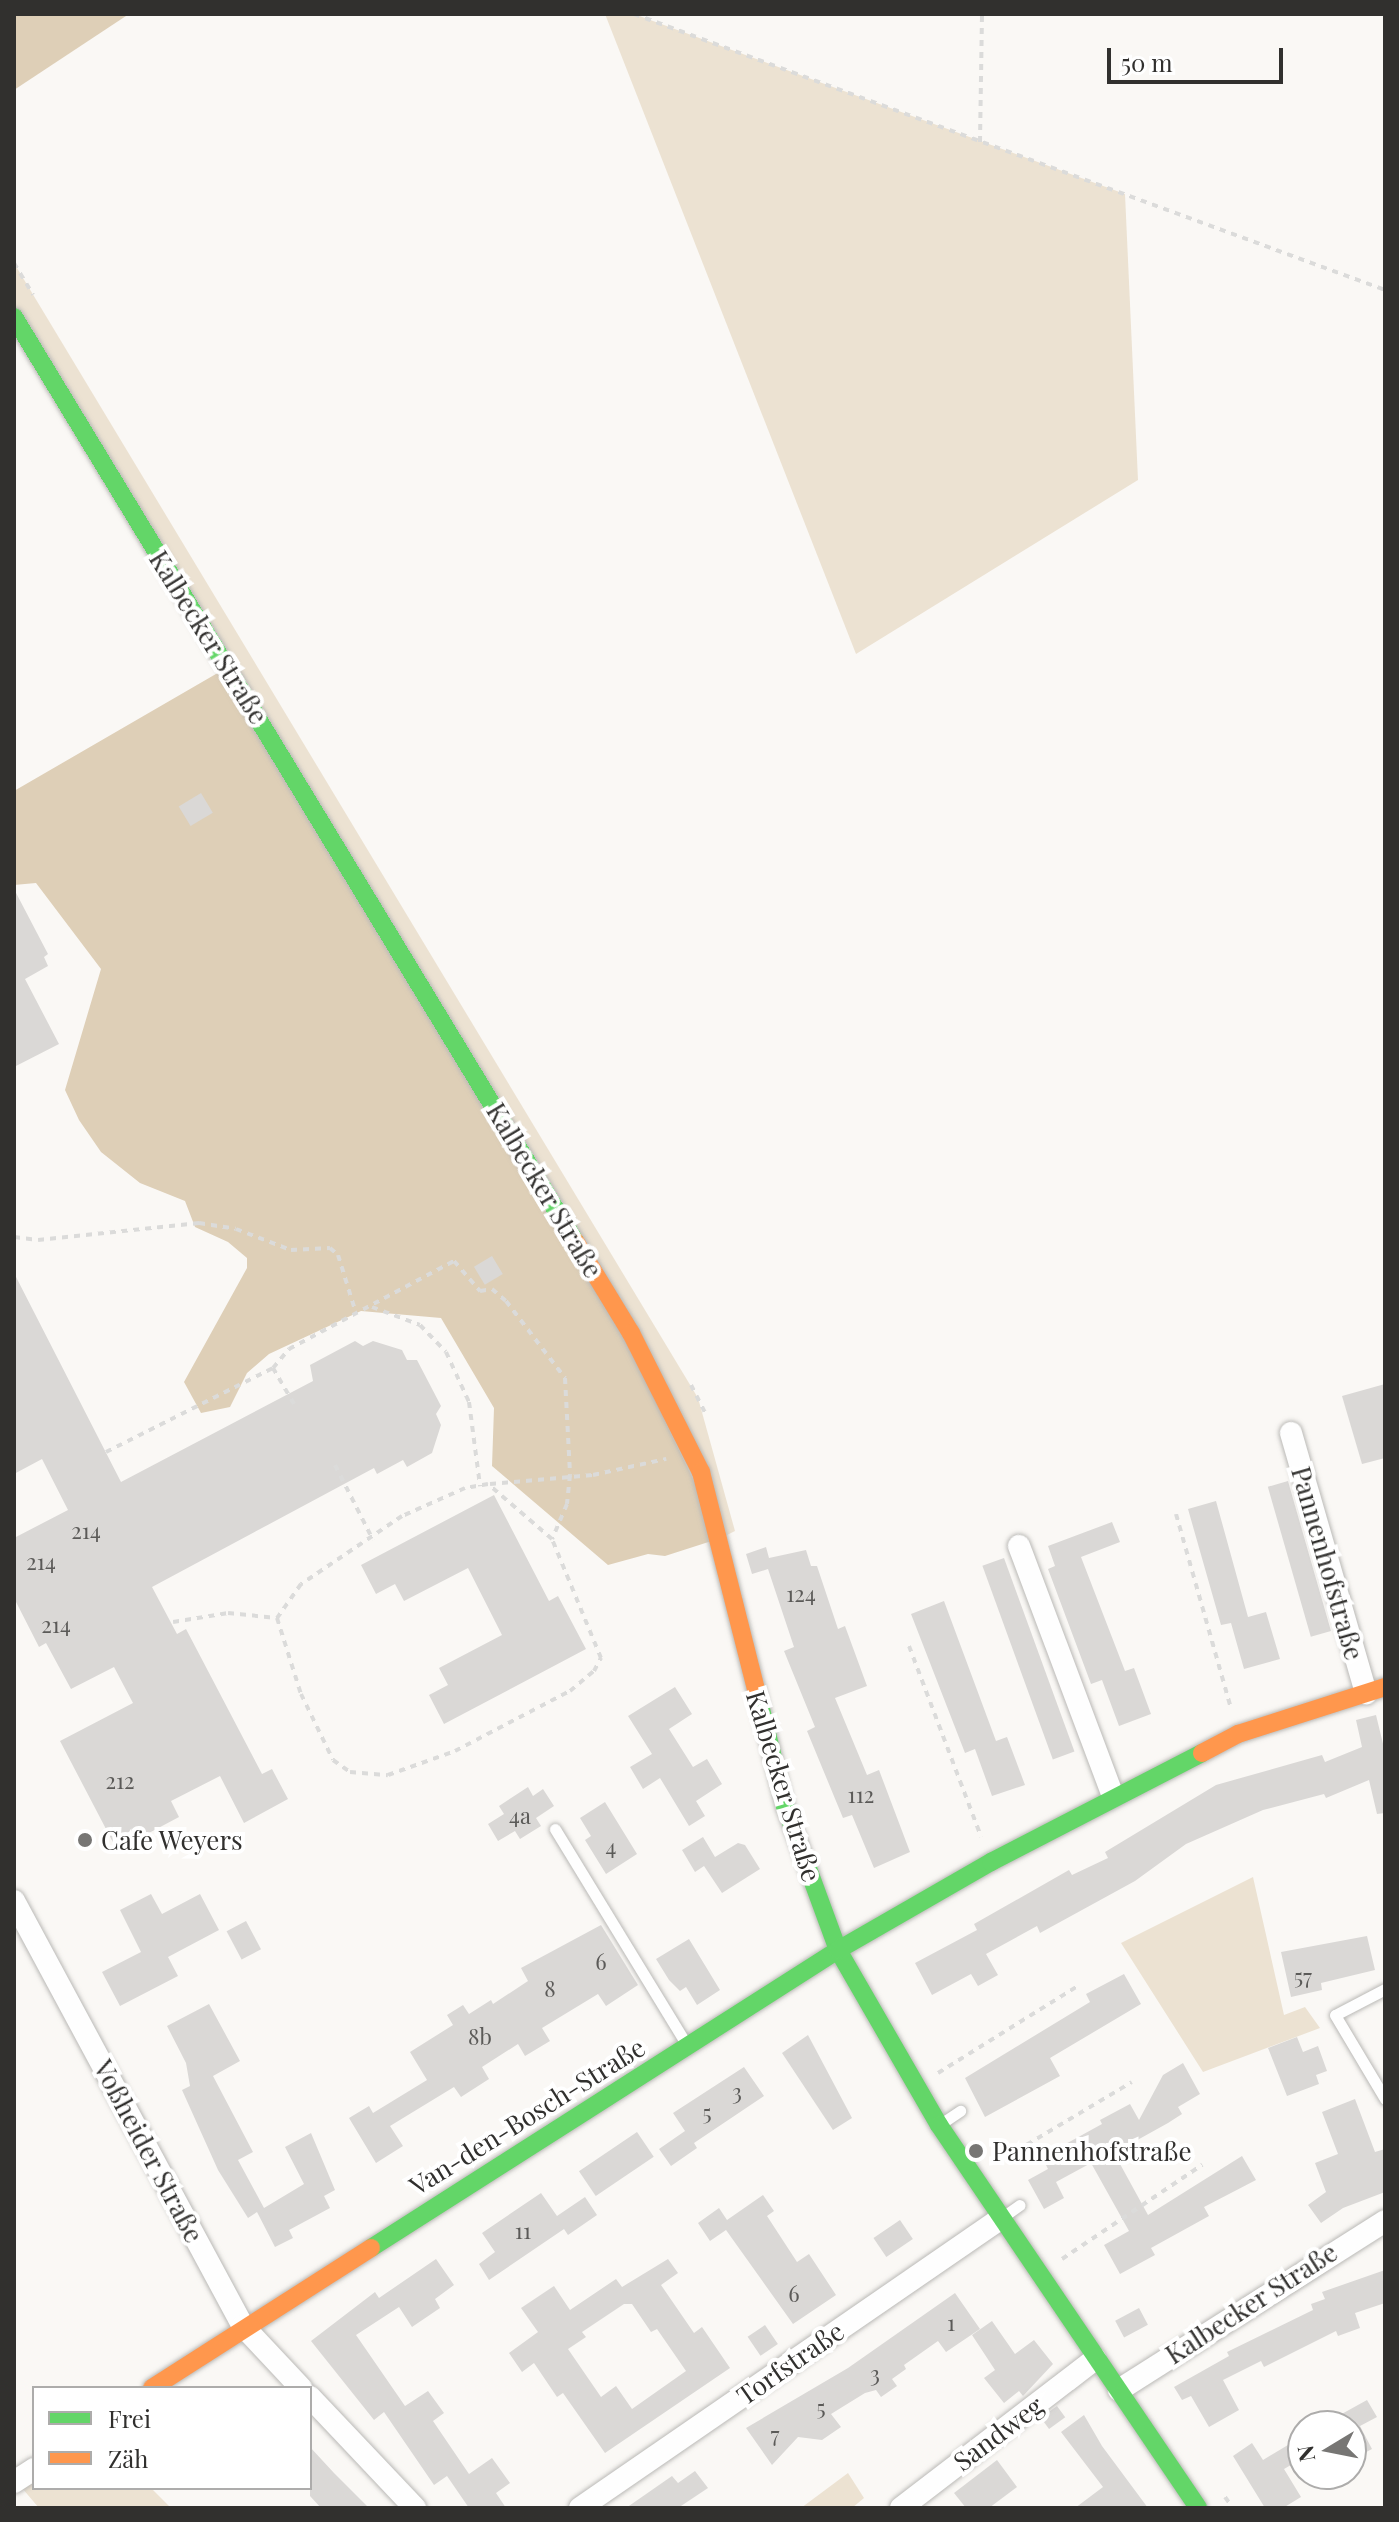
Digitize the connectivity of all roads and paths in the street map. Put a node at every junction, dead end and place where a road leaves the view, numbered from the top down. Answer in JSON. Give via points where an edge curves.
{"nodes":[{"id":1,"x":634,"y":14,"type":"edge"},
{"id":2,"x":982,"y":14,"type":"edge"},
{"id":3,"x":980,"y":142,"type":"junction"},
{"id":4,"x":1385,"y":290,"type":"edge"},
{"id":5,"x":14,"y":317,"type":"edge"},
{"id":6,"x":14,"y":1237,"type":"edge"},
{"id":7,"x":370,"y":1306,"type":"junction"},
{"id":8,"x":356,"y":1313,"type":"junction"},
{"id":9,"x":273,"y":1368,"type":"junction"},
{"id":10,"x":294,"y":1404,"type":"dead end"},
{"id":11,"x":1291,"y":1433,"type":"dead end"},
{"id":12,"x":106,"y":1452,"type":"dead end"},
{"id":13,"x":693,"y":1453,"type":"junction"},
{"id":14,"x":335,"y":1465,"type":"dead end"},
{"id":15,"x":570,"y":1475,"type":"junction"},
{"id":16,"x":488,"y":1484,"type":"junction"},
{"id":17,"x":480,"y":1486,"type":"junction"},
{"id":18,"x":1176,"y":1514,"type":"dead end"},
{"id":19,"x":552,"y":1539,"type":"junction"},
{"id":20,"x":373,"y":1540,"type":"junction"},
{"id":21,"x":1019,"y":1546,"type":"dead end"},
{"id":22,"x":277,"y":1618,"type":"junction"},
{"id":23,"x":173,"y":1622,"type":"dead end"},
{"id":24,"x":909,"y":1646,"type":"dead end"},
{"id":25,"x":1376,"y":1690,"type":"edge"},
{"id":26,"x":1238,"y":1734,"type":"junction"},
{"id":27,"x":1112,"y":1794,"type":"junction"},
{"id":28,"x":555,"y":1829,"type":"dead end"},
{"id":29,"x":991,"y":1862,"type":"junction"},
{"id":30,"x":14,"y":1901,"type":"edge"},
{"id":31,"x":838,"y":1950,"type":"junction"},
{"id":32,"x":1076,"y":1987,"type":"dead end"},
{"id":33,"x":1385,"y":1989,"type":"edge"},
{"id":34,"x":688,"y":2045,"type":"junction"},
{"id":35,"x":936,"y":2074,"type":"dead end"},
{"id":36,"x":1132,"y":2082,"type":"dead end"},
{"id":37,"x":1385,"y":2099,"type":"edge"},
{"id":38,"x":960,"y":2111,"type":"dead end"},
{"id":39,"x":939,"y":2125,"type":"junction"},
{"id":40,"x":994,"y":2164,"type":"dead end"},
{"id":41,"x":1202,"y":2165,"type":"dead end"},
{"id":42,"x":1020,"y":2205,"type":"dead end"},
{"id":43,"x":1000,"y":2219,"type":"junction"},
{"id":44,"x":1385,"y":2221,"type":"edge"},
{"id":45,"x":1060,"y":2260,"type":"dead end"},
{"id":46,"x":243,"y":2326,"type":"junction"},
{"id":47,"x":1095,"y":2359,"type":"junction"},
{"id":48,"x":155,"y":2386,"type":"edge"},
{"id":49,"x":299,"y":2386,"type":"edge"},
{"id":50,"x":1119,"y":2390,"type":"junction"},
{"id":51,"x":312,"y":2399,"type":"edge"},
{"id":52,"x":32,"y":2470,"type":"edge"},
{"id":53,"x":14,"y":2482,"type":"edge"},
{"id":54,"x":415,"y":2508,"type":"edge"},
{"id":55,"x":580,"y":2508,"type":"edge"},
{"id":56,"x":901,"y":2508,"type":"edge"},
{"id":57,"x":1198,"y":2508,"type":"edge"}],
"edges":[{"from":1,"to":3,"type":"path"},
{"from":2,"to":3,"type":"path"},
{"from":3,"to":4,"type":"path"},
{"from":5,"to":13,"type":"street","name":"Kalbecker Straße","via":[[587,1258]]},
{"from":6,"to":8,"type":"path","via":[[38,1240],[199,1223],[236,1229],[291,1250],[330,1248],[338,1255]]},
{"from":7,"to":8,"type":"path"},
{"from":7,"to":15,"type":"path","via":[[454,1261],[480,1291],[492,1289],[565,1378]]},
{"from":7,"to":17,"type":"path","via":[[420,1325],[446,1352],[469,1402]]},
{"from":8,"to":9,"type":"path","via":[[289,1349]]},
{"from":9,"to":10,"type":"path"},
{"from":9,"to":12,"type":"path"},
{"from":11,"to":25,"type":"street","name":"Pannenhofstraße"},
{"from":13,"to":15,"type":"path"},
{"from":13,"to":31,"type":"street","name":"Kalbecker Straße","via":[[721,1538],[785,1806]]},
{"from":14,"to":20,"type":"path"},
{"from":15,"to":16,"type":"path"},
{"from":15,"to":19,"type":"path","via":[[567,1504]]},
{"from":16,"to":17,"type":"path"},
{"from":16,"to":19,"type":"path"},
{"from":17,"to":20,"type":"path","via":[[402,1516]]},
{"from":18,"to":26,"type":"path"},
{"from":19,"to":22,"type":"path","via":[[601,1649],[594,1671],[570,1691],[455,1751],[388,1775],[350,1772],[333,1760],[301,1694]]},
{"from":20,"to":22,"type":"path","via":[[301,1584]]},
{"from":21,"to":27,"type":"street"},
{"from":22,"to":23,"type":"path","via":[[228,1613]]},
{"from":24,"to":29,"type":"path"},
{"from":25,"to":26,"type":"street","name":"Pannenhofstraße"},
{"from":26,"to":27,"type":"street","name":"Pannenhofstraße"},
{"from":27,"to":29,"type":"street","name":"Pannenhofstraße"},
{"from":28,"to":34,"type":"lane"},
{"from":29,"to":31,"type":"street","name":"Pannenhofstraße"},
{"from":30,"to":46,"type":"street","name":"Voßheider Straße"},
{"from":31,"to":34,"type":"street","name":"Van-den-Bosch-Straße"},
{"from":31,"to":39,"type":"street","name":"Kalbecker Straße"},
{"from":32,"to":35,"type":"path"},
{"from":33,"to":37,"type":"lane","via":[[1335,2015]]},
{"from":34,"to":46,"type":"street","name":"Van-den-Bosch-Straße"},
{"from":36,"to":40,"type":"path"},
{"from":38,"to":39,"type":"lane"},
{"from":39,"to":43,"type":"street","name":"Kalbecker Straße"},
{"from":41,"to":45,"type":"path"},
{"from":42,"to":43,"type":"lane"},
{"from":43,"to":47,"type":"street","name":"Kalbecker Straße"},
{"from":43,"to":55,"type":"street","name":"Torfstraße"},
{"from":44,"to":50,"type":"street","name":"Kalbecker Straße"},
{"from":46,"to":48,"type":"street","name":"Van-den-Bosch-Straße"},
{"from":46,"to":49,"type":"street","name":"Voßheider Straße"},
{"from":47,"to":50,"type":"street","name":"Kalbecker Straße"},
{"from":47,"to":56,"type":"street","name":"Sandweg"},
{"from":50,"to":57,"type":"street","name":"Kalbecker Straße"},
{"from":51,"to":54,"type":"street"},
{"from":52,"to":53,"type":"street"}]}
